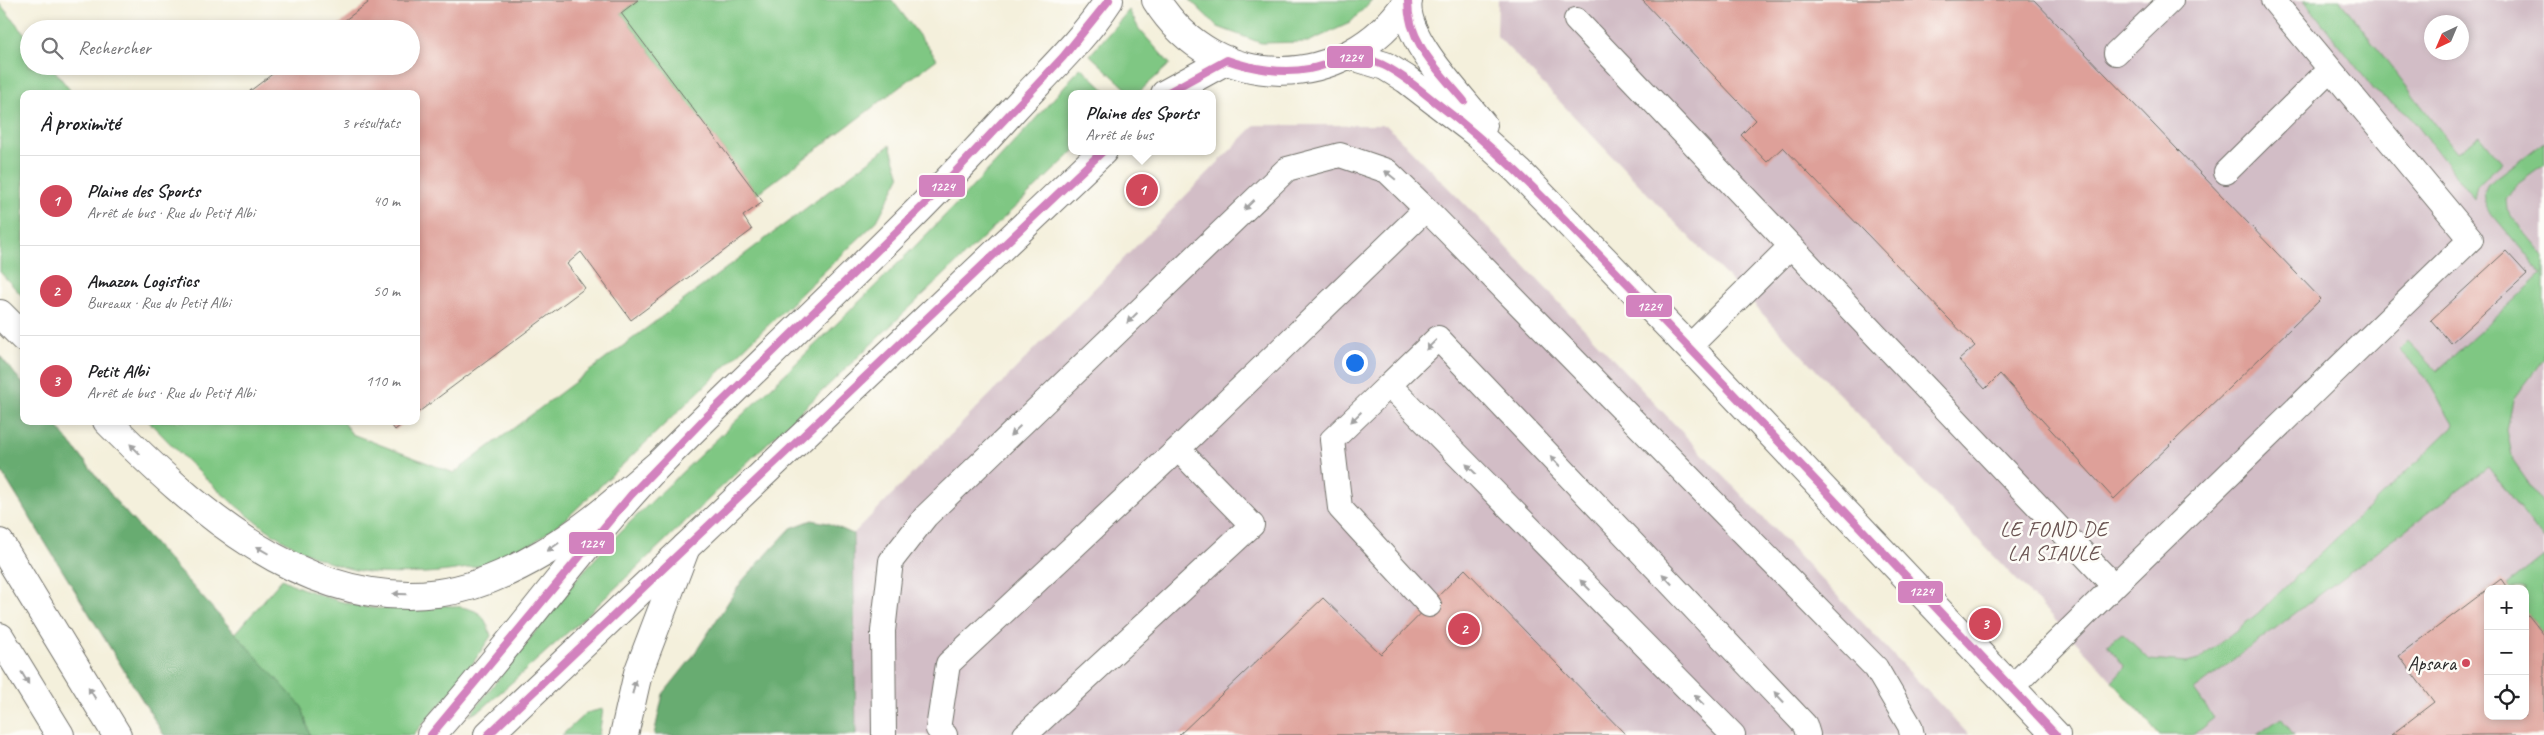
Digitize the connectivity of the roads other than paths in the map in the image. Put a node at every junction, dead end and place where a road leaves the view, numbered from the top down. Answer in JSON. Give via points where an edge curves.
{"nodes":[{"id":1,"x":1109,"y":0,"type":"edge"},
{"id":2,"x":1156,"y":0,"type":"edge"},
{"id":3,"x":1408,"y":0,"type":"edge"},
{"id":4,"x":2171,"y":0,"type":"edge"},
{"id":5,"x":2273,"y":0,"type":"edge"},
{"id":6,"x":1576,"y":20,"type":"dead end"},
{"id":7,"x":2116,"y":53,"type":"dead end"},
{"id":8,"x":1348,"y":55,"type":"junction"},
{"id":9,"x":1227,"y":60,"type":"junction"},
{"id":10,"x":2330,"y":69,"type":"junction"},
{"id":11,"x":1172,"y":90,"type":"edge"},
{"id":12,"x":1099,"y":155,"type":"edge"},
{"id":13,"x":1519,"y":172,"type":"junction"},
{"id":14,"x":2226,"y":172,"type":"dead end"},
{"id":15,"x":1426,"y":209,"type":"junction"},
{"id":16,"x":1791,"y":246,"type":"junction"},
{"id":17,"x":0,"y":314,"type":"edge"},
{"id":18,"x":20,"y":334,"type":"edge"},
{"id":19,"x":1689,"y":347,"type":"junction"},
{"id":20,"x":1389,"y":386,"type":"junction"},
{"id":21,"x":111,"y":425,"type":"edge"},
{"id":22,"x":1178,"y":448,"type":"junction"},
{"id":23,"x":660,"y":463,"type":"junction"},
{"id":24,"x":0,"y":543,"type":"edge"},
{"id":25,"x":686,"y":547,"type":"junction"},
{"id":26,"x":2114,"y":586,"type":"junction"},
{"id":27,"x":1429,"y":605,"type":"dead end"},
{"id":28,"x":0,"y":637,"type":"edge"},
{"id":29,"x":2012,"y":687,"type":"junction"},
{"id":30,"x":60,"y":735,"type":"edge"},
{"id":31,"x":117,"y":735,"type":"edge"},
{"id":32,"x":431,"y":735,"type":"edge"},
{"id":33,"x":488,"y":735,"type":"edge"},
{"id":34,"x":624,"y":735,"type":"edge"},
{"id":35,"x":884,"y":735,"type":"edge"},
{"id":36,"x":945,"y":735,"type":"edge"},
{"id":37,"x":1025,"y":735,"type":"edge"},
{"id":38,"x":1733,"y":735,"type":"edge"},
{"id":39,"x":1808,"y":735,"type":"edge"},
{"id":40,"x":1912,"y":735,"type":"edge"},
{"id":41,"x":2056,"y":735,"type":"edge"}],
"edges":[{"from":1,"to":23,"type":"main road","via":[[1087,29],[969,160]]},
{"from":2,"to":9,"type":"main road","via":[[1175,26],[1191,40]]},
{"from":3,"to":8,"type":"main road","via":[[1387,28]]},
{"from":3,"to":13,"type":"main road","via":[[1407,7],[1419,44]]},
{"from":4,"to":7,"type":"lane"},
{"from":5,"to":10,"type":"lane"},
{"from":6,"to":16,"type":"lane"},
{"from":8,"to":9,"type":"main road","via":[[1311,68],[1290,71],[1247,67]]},
{"from":8,"to":13,"type":"main road","via":[[1385,66],[1406,79],[1475,132]]},
{"from":9,"to":11,"type":"main road"},
{"from":10,"to":14,"type":"lane"},
{"from":10,"to":26,"type":"lane","via":[[2472,239]]},
{"from":12,"to":25,"type":"main road"},
{"from":13,"to":19,"type":"main road"},
{"from":15,"to":22,"type":"lane"},
{"from":15,"to":35,"type":"lane","one_way":true,"via":[[1387,171],[1340,155],[1287,169],[926,516],[891,561],[883,631]]},
{"from":15,"to":40,"type":"lane","via":[[1876,668]]},
{"from":16,"to":19,"type":"lane"},
{"from":16,"to":26,"type":"lane"},
{"from":17,"to":18,"type":"main road"},
{"from":19,"to":29,"type":"main road"},
{"from":20,"to":27,"type":"lane","one_way":true,"via":[[1332,440],[1340,508]]},
{"from":38,"to":20,"type":"lane","one_way":true},
{"from":39,"to":20,"type":"lane","one_way":true,"via":[[1805,725],[1438,338]]},
{"from":23,"to":21,"type":"main road","one_way":true,"via":[[583,526],[545,553],[508,572],[471,586],[437,593],[391,594],[356,589],[305,572],[263,552],[230,531],[191,499]]},
{"from":22,"to":36,"type":"lane","via":[[948,664],[938,729]]},
{"from":22,"to":37,"type":"lane","via":[[1252,525]]},
{"from":23,"to":32,"type":"main road","via":[[581,551],[483,676]]},
{"from":31,"to":24,"type":"main road","one_way":true},
{"from":25,"to":33,"type":"main road"},
{"from":34,"to":25,"type":"main road","one_way":true,"via":[[638,673]]},
{"from":26,"to":29,"type":"lane"},
{"from":28,"to":30,"type":"main road","one_way":true},
{"from":29,"to":41,"type":"main road"}]}
